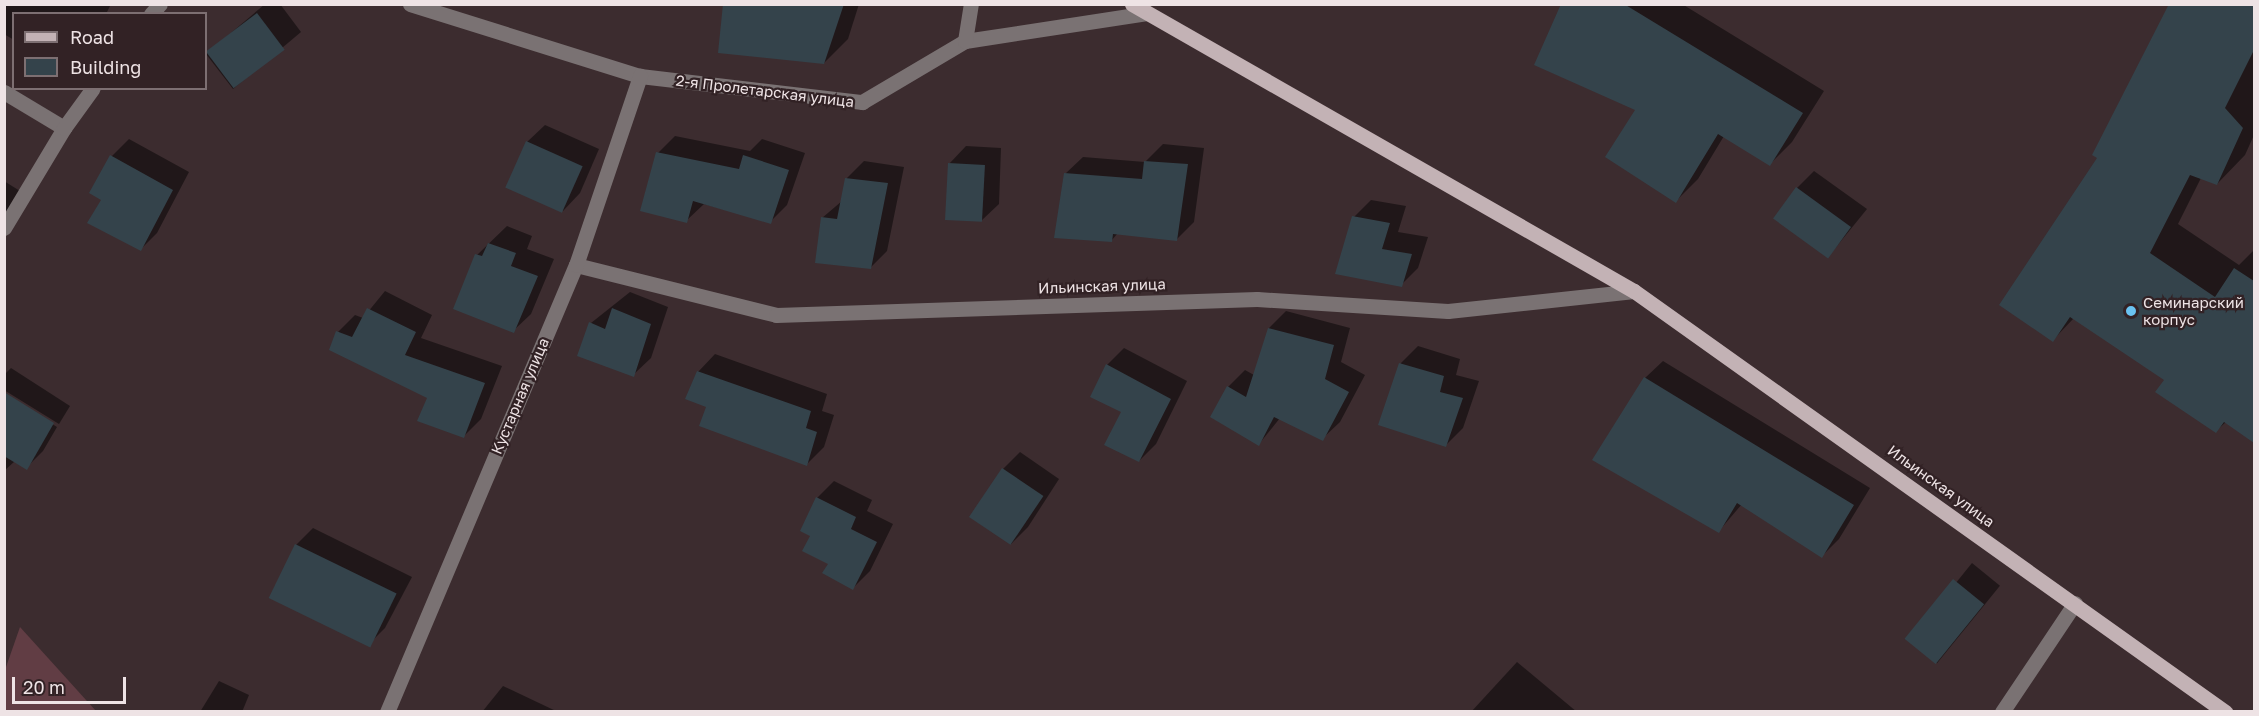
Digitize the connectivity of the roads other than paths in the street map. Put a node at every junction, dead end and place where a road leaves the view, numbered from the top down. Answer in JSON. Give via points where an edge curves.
{"nodes":[{"id":1,"x":410,"y":4,"type":"edge"},
{"id":2,"x":971,"y":4,"type":"edge"},
{"id":3,"x":1132,"y":4,"type":"edge"},
{"id":4,"x":1147,"y":13,"type":"junction"},
{"id":5,"x":965,"y":41,"type":"junction"},
{"id":6,"x":640,"y":76,"type":"junction"},
{"id":7,"x":92,"y":90,"type":"edge"},
{"id":8,"x":4,"y":92,"type":"edge"},
{"id":9,"x":64,"y":128,"type":"junction"},
{"id":10,"x":4,"y":228,"type":"edge"},
{"id":11,"x":576,"y":265,"type":"junction"},
{"id":12,"x":1634,"y":291,"type":"junction"},
{"id":13,"x":2075,"y":603,"type":"junction"},
{"id":14,"x":387,"y":711,"type":"edge"},
{"id":15,"x":2002,"y":711,"type":"edge"},
{"id":16,"x":2225,"y":711,"type":"edge"}],
"edges":[{"from":1,"to":6,"type":"street","name":"2-я Пролетарская улица"},
{"from":2,"to":5,"type":"street"},
{"from":3,"to":4,"type":"main road","name":"Ильинская улица"},
{"from":4,"to":5,"type":"street","name":"2-я Пролетарская улица"},
{"from":4,"to":12,"type":"main road","name":"Ильинская улица"},
{"from":5,"to":6,"type":"street","name":"2-я Пролетарская улица","via":[[862,102]]},
{"from":6,"to":11,"type":"street","name":"Кустарная улица"},
{"from":7,"to":9,"type":"street"},
{"from":8,"to":9,"type":"street"},
{"from":9,"to":10,"type":"street"},
{"from":11,"to":12,"type":"street","name":"Ильинская улица","via":[[776,315],[1257,299],[1448,312]]},
{"from":11,"to":14,"type":"street","name":"Кустарная улица"},
{"from":12,"to":13,"type":"main road","name":"Ильинская улица"},
{"from":13,"to":15,"type":"street"},
{"from":13,"to":16,"type":"main road","name":"Ильинская улица"}]}
